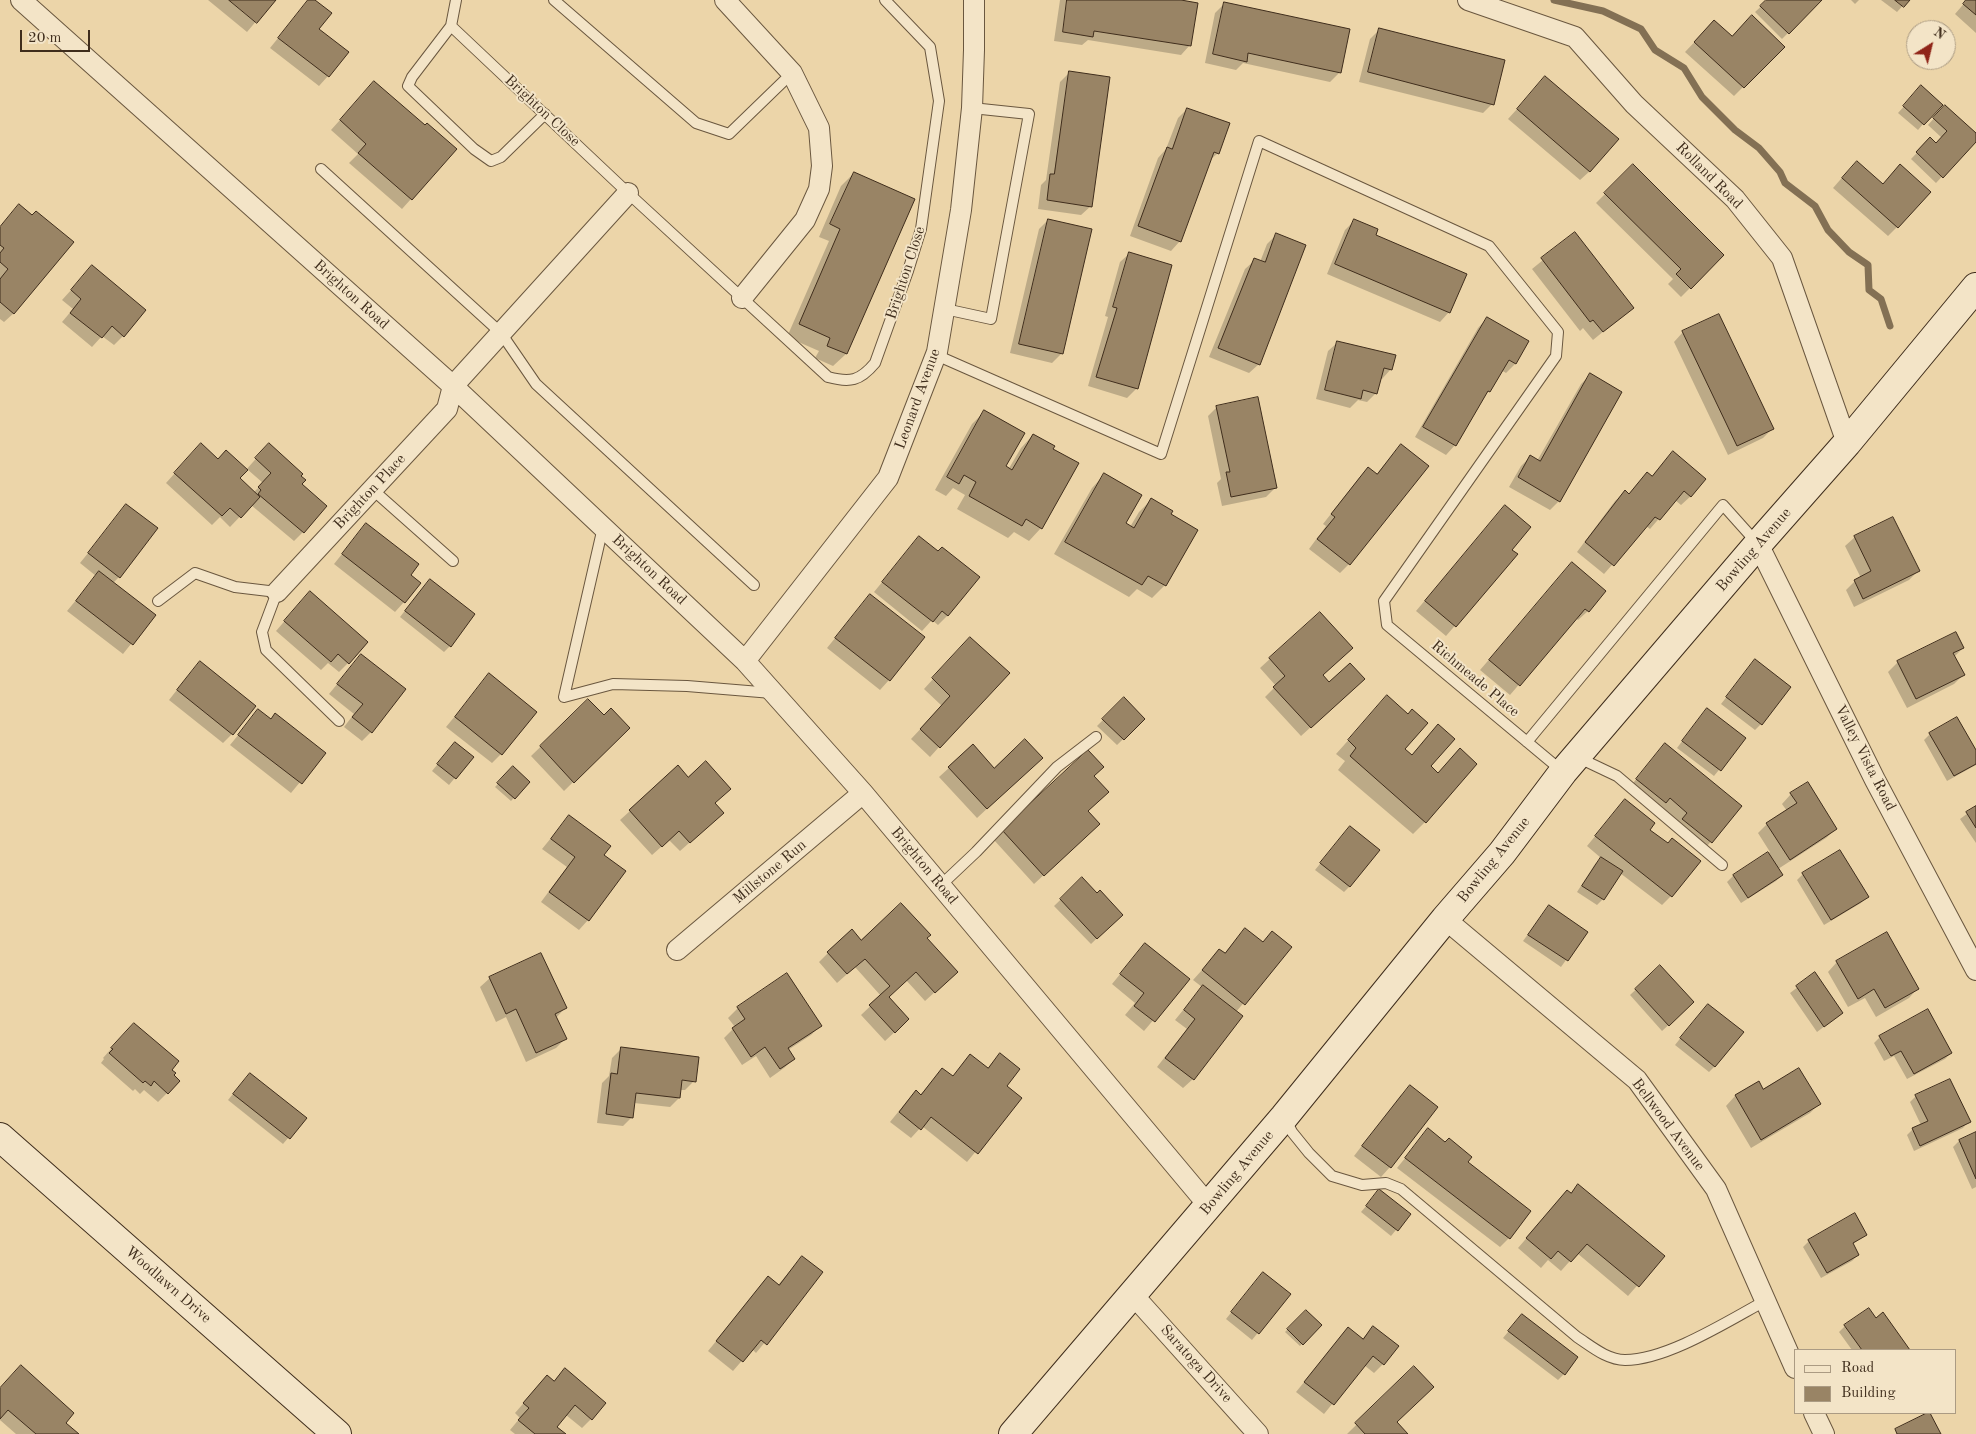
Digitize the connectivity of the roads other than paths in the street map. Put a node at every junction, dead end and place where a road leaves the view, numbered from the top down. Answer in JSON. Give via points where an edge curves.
{"nodes":[{"id":1,"x":21,"y":0,"type":"edge"},
{"id":2,"x":456,"y":0,"type":"edge"},
{"id":3,"x":554,"y":0,"type":"edge"},
{"id":4,"x":725,"y":0,"type":"edge"},
{"id":5,"x":885,"y":0,"type":"edge"},
{"id":6,"x":974,"y":0,"type":"edge"},
{"id":7,"x":1468,"y":0,"type":"edge"},
{"id":8,"x":451,"y":26,"type":"junction"},
{"id":9,"x":792,"y":73,"type":"junction"},
{"id":10,"x":972,"y":108,"type":"junction"},
{"id":11,"x":545,"y":114,"type":"junction"},
{"id":12,"x":321,"y":169,"type":"dead end"},
{"id":13,"x":628,"y":193,"type":"junction"},
{"id":14,"x":1976,"y":287,"type":"edge"},
{"id":15,"x":742,"y":298,"type":"junction"},
{"id":16,"x":945,"y":309,"type":"junction"},
{"id":17,"x":502,"y":332,"type":"junction"},
{"id":18,"x":936,"y":355,"type":"junction"},
{"id":19,"x":453,"y":386,"type":"junction"},
{"id":20,"x":1847,"y":443,"type":"junction"},
{"id":21,"x":372,"y":490,"type":"junction"},
{"id":22,"x":603,"y":527,"type":"junction"},
{"id":23,"x":1758,"y":544,"type":"junction"},
{"id":24,"x":453,"y":561,"type":"dead end"},
{"id":25,"x":754,"y":585,"type":"dead end"},
{"id":26,"x":277,"y":592,"type":"junction"},
{"id":27,"x":158,"y":601,"type":"dead end"},
{"id":28,"x":745,"y":661,"type":"junction"},
{"id":29,"x":774,"y":693,"type":"junction"},
{"id":30,"x":339,"y":721,"type":"dead end"},
{"id":31,"x":1096,"y":737,"type":"dead end"},
{"id":32,"x":1527,"y":742,"type":"junction"},
{"id":33,"x":1570,"y":764,"type":"junction"},
{"id":34,"x":863,"y":793,"type":"junction"},
{"id":35,"x":1722,"y":865,"type":"dead end"},
{"id":36,"x":940,"y":886,"type":"junction"},
{"id":37,"x":1445,"y":919,"type":"junction"},
{"id":38,"x":677,"y":950,"type":"dead end"},
{"id":39,"x":1976,"y":970,"type":"edge"},
{"id":40,"x":1284,"y":1117,"type":"junction"},
{"id":41,"x":0,"y":1137,"type":"edge"},
{"id":42,"x":1209,"y":1206,"type":"junction"},
{"id":43,"x":1133,"y":1294,"type":"junction"},
{"id":44,"x":1765,"y":1301,"type":"junction"},
{"id":45,"x":1794,"y":1366,"type":"edge"},
{"id":46,"x":1814,"y":1414,"type":"edge"},
{"id":47,"x":337,"y":1434,"type":"edge"},
{"id":48,"x":1013,"y":1434,"type":"edge"},
{"id":49,"x":1258,"y":1434,"type":"edge"},
{"id":50,"x":1824,"y":1434,"type":"edge"}],
"edges":[{"from":1,"to":19,"type":"street","name":"Brighton Road"},
{"from":2,"to":8,"type":"lane"},
{"from":3,"to":9,"type":"lane","via":[[696,123],[729,134]]},
{"from":4,"to":9,"type":"street"},
{"from":5,"to":15,"type":"lane","name":"Brighton Close","via":[[930,47],[939,101],[922,229],[875,363],[866,374],[844,381],[828,377]]},
{"from":6,"to":10,"type":"street","name":"Leonard Avenue"},
{"from":7,"to":20,"type":"street","name":"Rolland Road","via":[[1575,37],[1634,104],[1735,199],[1782,258]]},
{"from":8,"to":11,"type":"lane","name":"Brighton Close"},
{"from":8,"to":11,"type":"lane","via":[[408,86],[474,149],[491,161],[502,157]]},
{"from":9,"to":15,"type":"street","via":[[819,128],[822,166],[819,189],[805,220]]},
{"from":10,"to":16,"type":"street","name":"Leonard Avenue","via":[[961,210]]},
{"from":10,"to":16,"type":"lane","via":[[1029,114],[992,319]]},
{"from":11,"to":13,"type":"lane","name":"Brighton Close"},
{"from":12,"to":17,"type":"lane"},
{"from":13,"to":15,"type":"lane","name":"Brighton Close"},
{"from":13,"to":17,"type":"street"},
{"from":14,"to":20,"type":"street","name":"Bowling Avenue"},
{"from":16,"to":18,"type":"street","name":"Leonard Avenue"},
{"from":17,"to":19,"type":"street"},
{"from":17,"to":25,"type":"lane","via":[[536,384]]},
{"from":18,"to":28,"type":"street","name":"Leonard Avenue","via":[[888,478]]},
{"from":18,"to":32,"type":"lane","name":"Richmeade Place","via":[[1160,454],[1259,141],[1489,246],[1558,332],[1556,356],[1384,601],[1388,625]]},
{"from":19,"to":21,"type":"street","name":"Brighton Place","via":[[447,409]]},
{"from":19,"to":22,"type":"street","name":"Brighton Road"},
{"from":20,"to":23,"type":"street","name":"Bowling Avenue"},
{"from":21,"to":24,"type":"lane"},
{"from":21,"to":26,"type":"street","name":"Brighton Place"},
{"from":22,"to":28,"type":"street","name":"Brighton Road"},
{"from":22,"to":29,"type":"lane","via":[[564,697],[613,684]]},
{"from":23,"to":32,"type":"lane","via":[[1723,505]]},
{"from":23,"to":33,"type":"street","name":"Bowling Avenue"},
{"from":23,"to":39,"type":"street","name":"Valley Vista Road","via":[[1875,780]]},
{"from":26,"to":27,"type":"lane","via":[[235,587],[195,573]]},
{"from":26,"to":30,"type":"lane","via":[[262,632],[266,650]]},
{"from":28,"to":29,"type":"street","name":"Brighton Road"},
{"from":29,"to":34,"type":"street","name":"Brighton Road"},
{"from":31,"to":36,"type":"lane","via":[[1057,767]]},
{"from":32,"to":33,"type":"lane","name":"Richmeade Place"},
{"from":33,"to":35,"type":"lane","name":"Richmeade Place","via":[[1618,776]]},
{"from":33,"to":37,"type":"street","name":"Bowling Avenue","via":[[1502,853]]},
{"from":34,"to":36,"type":"street","name":"Brighton Road"},
{"from":34,"to":38,"type":"street","name":"Millstone Run"},
{"from":36,"to":42,"type":"street","name":"Brighton Road"},
{"from":37,"to":40,"type":"street","name":"Bowling Avenue"},
{"from":37,"to":44,"type":"street","name":"Bellwood Avenue","via":[[1637,1080],[1716,1188]]},
{"from":40,"to":42,"type":"street","name":"Bowling Avenue"},
{"from":40,"to":44,"type":"lane","via":[[1309,1153],[1332,1176],[1362,1185],[1386,1183],[1401,1189],[1577,1337],[1605,1355],[1624,1360],[1688,1343]]},
{"from":41,"to":47,"type":"street","name":"Woodlawn Drive"},
{"from":42,"to":43,"type":"street","name":"Bowling Avenue"},
{"from":43,"to":48,"type":"street","name":"Bowling Avenue"},
{"from":43,"to":49,"type":"street","name":"Saratoga Drive"},
{"from":44,"to":45,"type":"street","name":"Bellwood Avenue"},
{"from":46,"to":50,"type":"street"}]}
